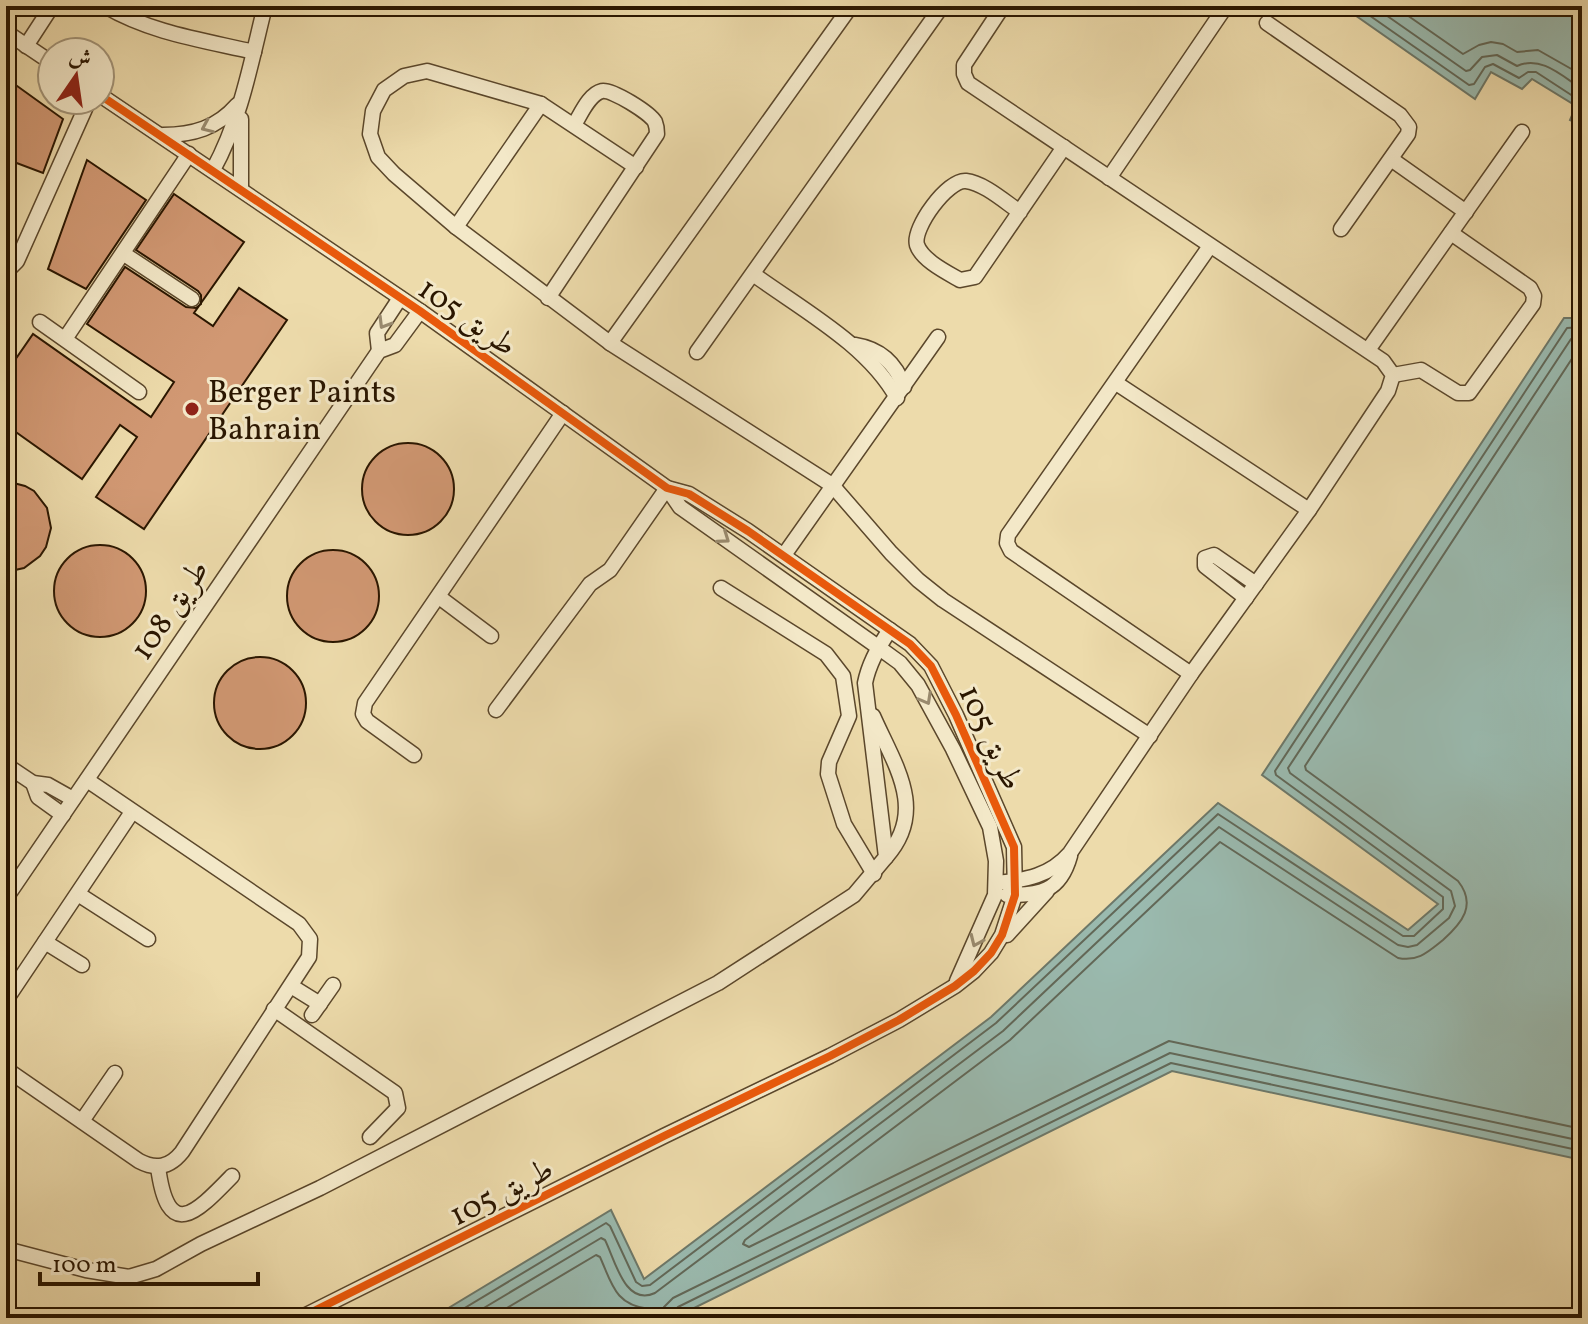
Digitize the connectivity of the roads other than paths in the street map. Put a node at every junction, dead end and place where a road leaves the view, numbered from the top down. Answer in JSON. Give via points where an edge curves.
{"nodes":[{"id":1,"x":52,"y":6,"type":"edge"},
{"id":2,"x":105,"y":6,"type":"edge"},
{"id":3,"x":265,"y":6,"type":"edge"},
{"id":4,"x":851,"y":6,"type":"edge"},
{"id":5,"x":942,"y":6,"type":"edge"},
{"id":6,"x":1003,"y":6,"type":"edge"},
{"id":7,"x":1226,"y":6,"type":"edge"},
{"id":8,"x":1267,"y":23,"type":"dead end"},
{"id":9,"x":6,"y":32,"type":"edge"},
{"id":10,"x":26,"y":46,"type":"junction"},
{"id":11,"x":254,"y":52,"type":"junction"},
{"id":12,"x":36,"y":53,"type":"edge"},
{"id":13,"x":243,"y":99,"type":"junction"},
{"id":14,"x":541,"y":104,"type":"junction"},
{"id":15,"x":116,"y":105,"type":"edge"},
{"id":16,"x":82,"y":116,"type":"edge"},
{"id":17,"x":574,"y":125,"type":"junction"},
{"id":18,"x":1522,"y":132,"type":"dead end"},
{"id":19,"x":162,"y":135,"type":"junction"},
{"id":20,"x":1064,"y":147,"type":"junction"},
{"id":21,"x":189,"y":154,"type":"junction"},
{"id":22,"x":1391,"y":159,"type":"junction"},
{"id":23,"x":636,"y":167,"type":"junction"},
{"id":24,"x":213,"y":170,"type":"junction"},
{"id":25,"x":1109,"y":178,"type":"junction"},
{"id":26,"x":241,"y":189,"type":"junction"},
{"id":27,"x":1020,"y":212,"type":"junction"},
{"id":28,"x":1466,"y":212,"type":"junction"},
{"id":29,"x":456,"y":227,"type":"junction"},
{"id":30,"x":1341,"y":229,"type":"dead end"},
{"id":31,"x":1451,"y":233,"type":"junction"},
{"id":32,"x":1210,"y":246,"type":"junction"},
{"id":33,"x":124,"y":254,"type":"junction"},
{"id":34,"x":6,"y":272,"type":"edge"},
{"id":35,"x":753,"y":274,"type":"junction"},
{"id":36,"x":400,"y":298,"type":"junction"},
{"id":37,"x":548,"y":298,"type":"junction"},
{"id":38,"x":192,"y":299,"type":"dead end"},
{"id":39,"x":420,"y":311,"type":"junction"},
{"id":40,"x":40,"y":322,"type":"dead end"},
{"id":41,"x":938,"y":337,"type":"dead end"},
{"id":42,"x":65,"y":339,"type":"junction"},
{"id":43,"x":610,"y":343,"type":"junction"},
{"id":44,"x":1368,"y":350,"type":"junction"},
{"id":45,"x":379,"y":351,"type":"junction"},
{"id":46,"x":697,"y":352,"type":"dead end"},
{"id":47,"x":1393,"y":375,"type":"junction"},
{"id":48,"x":1116,"y":383,"type":"junction"},
{"id":49,"x":139,"y":392,"type":"dead end"},
{"id":50,"x":901,"y":392,"type":"junction"},
{"id":51,"x":563,"y":413,"type":"junction"},
{"id":52,"x":832,"y":485,"type":"junction"},
{"id":53,"x":667,"y":488,"type":"junction"},
{"id":54,"x":1309,"y":510,"type":"junction"},
{"id":55,"x":784,"y":555,"type":"junction"},
{"id":56,"x":802,"y":567,"type":"junction"},
{"id":57,"x":791,"y":583,"type":"junction"},
{"id":58,"x":1256,"y":584,"type":"junction"},
{"id":59,"x":721,"y":588,"type":"dead end"},
{"id":60,"x":439,"y":597,"type":"junction"},
{"id":61,"x":1246,"y":598,"type":"junction"},
{"id":62,"x":890,"y":630,"type":"junction"},
{"id":63,"x":491,"y":636,"type":"dead end"},
{"id":64,"x":878,"y":647,"type":"junction"},
{"id":65,"x":1191,"y":674,"type":"junction"},
{"id":66,"x":866,"y":701,"type":"junction"},
{"id":67,"x":496,"y":710,"type":"dead end"},
{"id":68,"x":1150,"y":736,"type":"junction"},
{"id":69,"x":414,"y":755,"type":"dead end"},
{"id":70,"x":6,"y":765,"type":"edge"},
{"id":71,"x":87,"y":780,"type":"junction"},
{"id":72,"x":33,"y":783,"type":"junction"},
{"id":73,"x":73,"y":799,"type":"junction"},
{"id":74,"x":132,"y":812,"type":"junction"},
{"id":75,"x":63,"y":815,"type":"junction"},
{"id":76,"x":1070,"y":853,"type":"junction"},
{"id":77,"x":886,"y":857,"type":"junction"},
{"id":78,"x":874,"y":874,"type":"junction"},
{"id":79,"x":1016,"y":888,"type":"junction"},
{"id":80,"x":996,"y":889,"type":"junction"},
{"id":81,"x":1048,"y":890,"type":"junction"},
{"id":82,"x":78,"y":894,"type":"junction"},
{"id":83,"x":6,"y":898,"type":"edge"},
{"id":84,"x":148,"y":939,"type":"dead end"},
{"id":85,"x":45,"y":942,"type":"junction"},
{"id":86,"x":991,"y":953,"type":"junction"},
{"id":87,"x":82,"y":965,"type":"dead end"},
{"id":88,"x":333,"y":985,"type":"dead end"},
{"id":89,"x":291,"y":986,"type":"junction"},
{"id":90,"x":955,"y":986,"type":"junction"},
{"id":91,"x":6,"y":1000,"type":"edge"},
{"id":92,"x":274,"y":1009,"type":"junction"},
{"id":93,"x":6,"y":1069,"type":"edge"},
{"id":94,"x":115,"y":1073,"type":"dead end"},
{"id":95,"x":82,"y":1121,"type":"junction"},
{"id":96,"x":370,"y":1137,"type":"dead end"},
{"id":97,"x":158,"y":1167,"type":"junction"},
{"id":98,"x":232,"y":1176,"type":"dead end"},
{"id":99,"x":6,"y":1249,"type":"edge"},
{"id":100,"x":300,"y":1318,"type":"edge"}],
"edges":[{"from":1,"to":10,"type":"street"},
{"from":2,"to":11,"type":"street","via":[[163,32]]},
{"from":3,"to":11,"type":"street"},
{"from":4,"to":43,"type":"street"},
{"from":5,"to":35,"type":"street"},
{"from":6,"to":20,"type":"street","via":[[964,65],[964,74],[968,83]]},
{"from":7,"to":25,"type":"street"},
{"from":8,"to":22,"type":"street","via":[[1406,120],[1408,134]]},
{"from":9,"to":10,"type":"street"},
{"from":10,"to":12,"type":"street"},
{"from":11,"to":13,"type":"street"},
{"from":13,"to":19,"type":"street","one_way":true,"via":[[208,128]]},
{"from":13,"to":24,"type":"street"},
{"from":13,"to":26,"type":"street"},
{"from":14,"to":17,"type":"street"},
{"from":14,"to":29,"type":"street"},
{"from":14,"to":29,"type":"street","via":[[427,71],[404,76],[384,90],[373,111],[370,134],[378,157]]},
{"from":15,"to":19,"type":"street","name":"طريق 105"},
{"from":16,"to":34,"type":"street","via":[[17,261]]},
{"from":17,"to":23,"type":"street"},
{"from":17,"to":23,"type":"street","via":[[601,91],[646,113],[657,134]]},
{"from":18,"to":28,"type":"street"},
{"from":19,"to":21,"type":"street","name":"طريق 105"},
{"from":20,"to":25,"type":"street"},
{"from":20,"to":27,"type":"street"},
{"from":21,"to":24,"type":"street","name":"طريق 105"},
{"from":21,"to":33,"type":"street"},
{"from":22,"to":28,"type":"street"},
{"from":22,"to":30,"type":"street"},
{"from":23,"to":37,"type":"street"},
{"from":24,"to":26,"type":"street","name":"طريق 105"},
{"from":25,"to":32,"type":"street"},
{"from":26,"to":36,"type":"street","name":"طريق 105"},
{"from":27,"to":27,"type":"street","via":[[978,185],[959,181],[950,185],[917,230],[918,249],[952,276],[968,280]]},
{"from":28,"to":31,"type":"street"},
{"from":29,"to":37,"type":"street"},
{"from":31,"to":44,"type":"street"},
{"from":31,"to":47,"type":"street","via":[[1530,288],[1533,304],[1469,393],[1458,393],[1421,370]]},
{"from":32,"to":44,"type":"street"},
{"from":32,"to":48,"type":"street"},
{"from":33,"to":38,"type":"street"},
{"from":33,"to":42,"type":"street"},
{"from":35,"to":46,"type":"street"},
{"from":35,"to":50,"type":"street","via":[[851,345]]},
{"from":36,"to":39,"type":"street","name":"طريق 105"},
{"from":36,"to":45,"type":"street","name":"طريق 108","one_way":true,"via":[[377,333]]},
{"from":37,"to":43,"type":"street"},
{"from":39,"to":45,"type":"street","name":"طريق 108","via":[[395,345]]},
{"from":39,"to":51,"type":"street","name":"طريق 105"},
{"from":40,"to":42,"type":"street"},
{"from":41,"to":50,"type":"street"},
{"from":42,"to":49,"type":"street"},
{"from":43,"to":52,"type":"street"},
{"from":44,"to":47,"type":"street"},
{"from":45,"to":71,"type":"street","name":"طريق 108"},
{"from":47,"to":54,"type":"street","via":[[1388,391]]},
{"from":48,"to":54,"type":"street"},
{"from":48,"to":65,"type":"street","via":[[1007,543],[1011,551]]},
{"from":50,"to":52,"type":"street"},
{"from":51,"to":53,"type":"street","name":"طريق 105"},
{"from":51,"to":60,"type":"street"},
{"from":52,"to":55,"type":"street"},
{"from":52,"to":68,"type":"street","via":[[930,590]]},
{"from":53,"to":55,"type":"street","name":"طريق 105","via":[[689,494]]},
{"from":53,"to":57,"type":"street","name":"طريق 105","one_way":true,"via":[[680,507]]},
{"from":53,"to":67,"type":"street","via":[[610,570],[590,584]]},
{"from":54,"to":58,"type":"street"},
{"from":55,"to":56,"type":"street","name":"طريق 105"},
{"from":56,"to":57,"type":"street"},
{"from":56,"to":62,"type":"street","name":"طريق 105"},
{"from":57,"to":64,"type":"street","name":"طريق 105"},
{"from":58,"to":61,"type":"street"},
{"from":58,"to":61,"type":"street","via":[[1214,555],[1205,558],[1208,570]]},
{"from":59,"to":78,"type":"street","via":[[826,654],[843,676],[849,716],[828,774],[844,824]]},
{"from":60,"to":63,"type":"street"},
{"from":60,"to":69,"type":"street","via":[[365,703],[363,714]]},
{"from":61,"to":65,"type":"street"},
{"from":62,"to":64,"type":"street"},
{"from":62,"to":79,"type":"street","name":"طريق 105","via":[[931,666],[956,715],[1014,847]]},
{"from":64,"to":66,"type":"street","via":[[868,669]]},
{"from":64,"to":80,"type":"street","name":"طريق 105","one_way":true,"via":[[918,685],[953,749],[990,827]]},
{"from":65,"to":68,"type":"street"},
{"from":66,"to":77,"type":"street"},
{"from":66,"to":77,"type":"street","via":[[905,790],[904,829]]},
{"from":68,"to":76,"type":"street"},
{"from":70,"to":72,"type":"street"},
{"from":71,"to":73,"type":"street","name":"طريق 108"},
{"from":71,"to":74,"type":"street"},
{"from":72,"to":73,"type":"street"},
{"from":72,"to":75,"type":"street","via":[[38,797]]},
{"from":73,"to":75,"type":"street","name":"طريق 108"},
{"from":74,"to":82,"type":"street"},
{"from":74,"to":89,"type":"street","via":[[306,931],[309,957]]},
{"from":75,"to":83,"type":"street","name":"طريق 108"},
{"from":76,"to":79,"type":"street"},
{"from":76,"to":81,"type":"street","via":[[1065,870]]},
{"from":77,"to":78,"type":"street"},
{"from":78,"to":99,"type":"street","via":[[854,895],[718,983],[156,1269],[129,1277]]},
{"from":79,"to":80,"type":"street"},
{"from":79,"to":81,"type":"street"},
{"from":79,"to":86,"type":"street","name":"طريق 105"},
{"from":80,"to":90,"type":"street","name":"طريق 105","one_way":true},
{"from":81,"to":86,"type":"street"},
{"from":82,"to":84,"type":"street"},
{"from":82,"to":85,"type":"street"},
{"from":85,"to":87,"type":"street"},
{"from":85,"to":91,"type":"street"},
{"from":86,"to":90,"type":"street","name":"طريق 105"},
{"from":88,"to":89,"type":"street","via":[[316,1009]]},
{"from":89,"to":92,"type":"street"},
{"from":90,"to":100,"type":"street","name":"طريق 105","via":[[830,1056]]},
{"from":92,"to":96,"type":"street","via":[[395,1093],[398,1108]]},
{"from":92,"to":97,"type":"street","via":[[182,1152]]},
{"from":93,"to":95,"type":"street"},
{"from":94,"to":95,"type":"street"},
{"from":95,"to":97,"type":"street","via":[[139,1161]]},
{"from":97,"to":98,"type":"street","via":[[164,1201],[185,1214],[197,1211]]}]}
